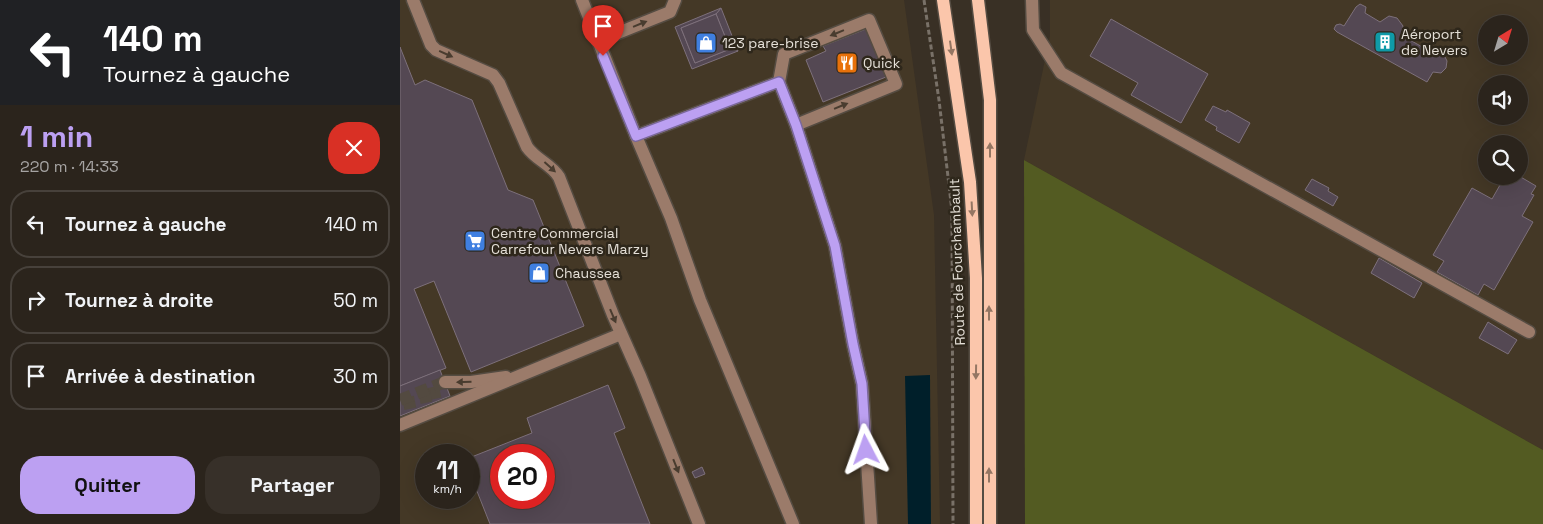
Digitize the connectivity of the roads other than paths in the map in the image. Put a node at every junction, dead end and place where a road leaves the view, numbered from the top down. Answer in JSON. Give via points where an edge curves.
{"nodes":[{"id":1,"x":413,"y":0,"type":"edge"},
{"id":2,"x":582,"y":0,"type":"edge"},
{"id":3,"x":675,"y":0,"type":"edge"},
{"id":4,"x":943,"y":0,"type":"edge"},
{"id":5,"x":978,"y":0,"type":"edge"},
{"id":6,"x":1032,"y":0,"type":"edge"},
{"id":7,"x":598,"y":41,"type":"junction"},
{"id":8,"x":779,"y":82,"type":"junction"},
{"id":9,"x":796,"y":125,"type":"junction"},
{"id":10,"x":636,"y":136,"type":"junction"},
{"id":11,"x":1529,"y":332,"type":"dead end"},
{"id":12,"x":621,"y":334,"type":"junction"},
{"id":13,"x":519,"y":376,"type":"junction"},
{"id":14,"x":445,"y":382,"type":"tunnel mouth"},
{"id":15,"x":418,"y":414,"type":"edge"},
{"id":16,"x":699,"y":524,"type":"edge"},
{"id":17,"x":793,"y":524,"type":"edge"},
{"id":18,"x":871,"y":524,"type":"edge"},
{"id":19,"x":976,"y":524,"type":"edge"},
{"id":20,"x":990,"y":524,"type":"edge"}],
"edges":[{"from":1,"to":12,"type":"street","one_way":true,"via":[[430,45],[493,75],[532,154],[554,168]]},
{"from":2,"to":7,"type":"street"},
{"from":7,"to":3,"type":"street","one_way":true,"via":[[670,12]]},
{"from":4,"to":19,"type":"main road","name":"Route de Fourchambault","one_way":true,"via":[[970,182],[976,278]]},
{"from":20,"to":5,"type":"main road","one_way":true,"via":[[990,100]]},
{"from":6,"to":11,"type":"street","via":[[1033,30],[1061,73]]},
{"from":7,"to":10,"type":"street"},
{"from":8,"to":9,"type":"street"},
{"from":9,"to":8,"type":"street","one_way":true,"via":[[896,84],[869,20],[784,54]]},
{"from":8,"to":10,"type":"street"},
{"from":9,"to":18,"type":"street","via":[[835,246],[862,384]]},
{"from":10,"to":17,"type":"street"},
{"from":12,"to":13,"type":"street"},
{"from":12,"to":16,"type":"street","one_way":true},
{"from":13,"to":14,"type":"street","one_way":true},
{"from":13,"to":15,"type":"street"}]}
